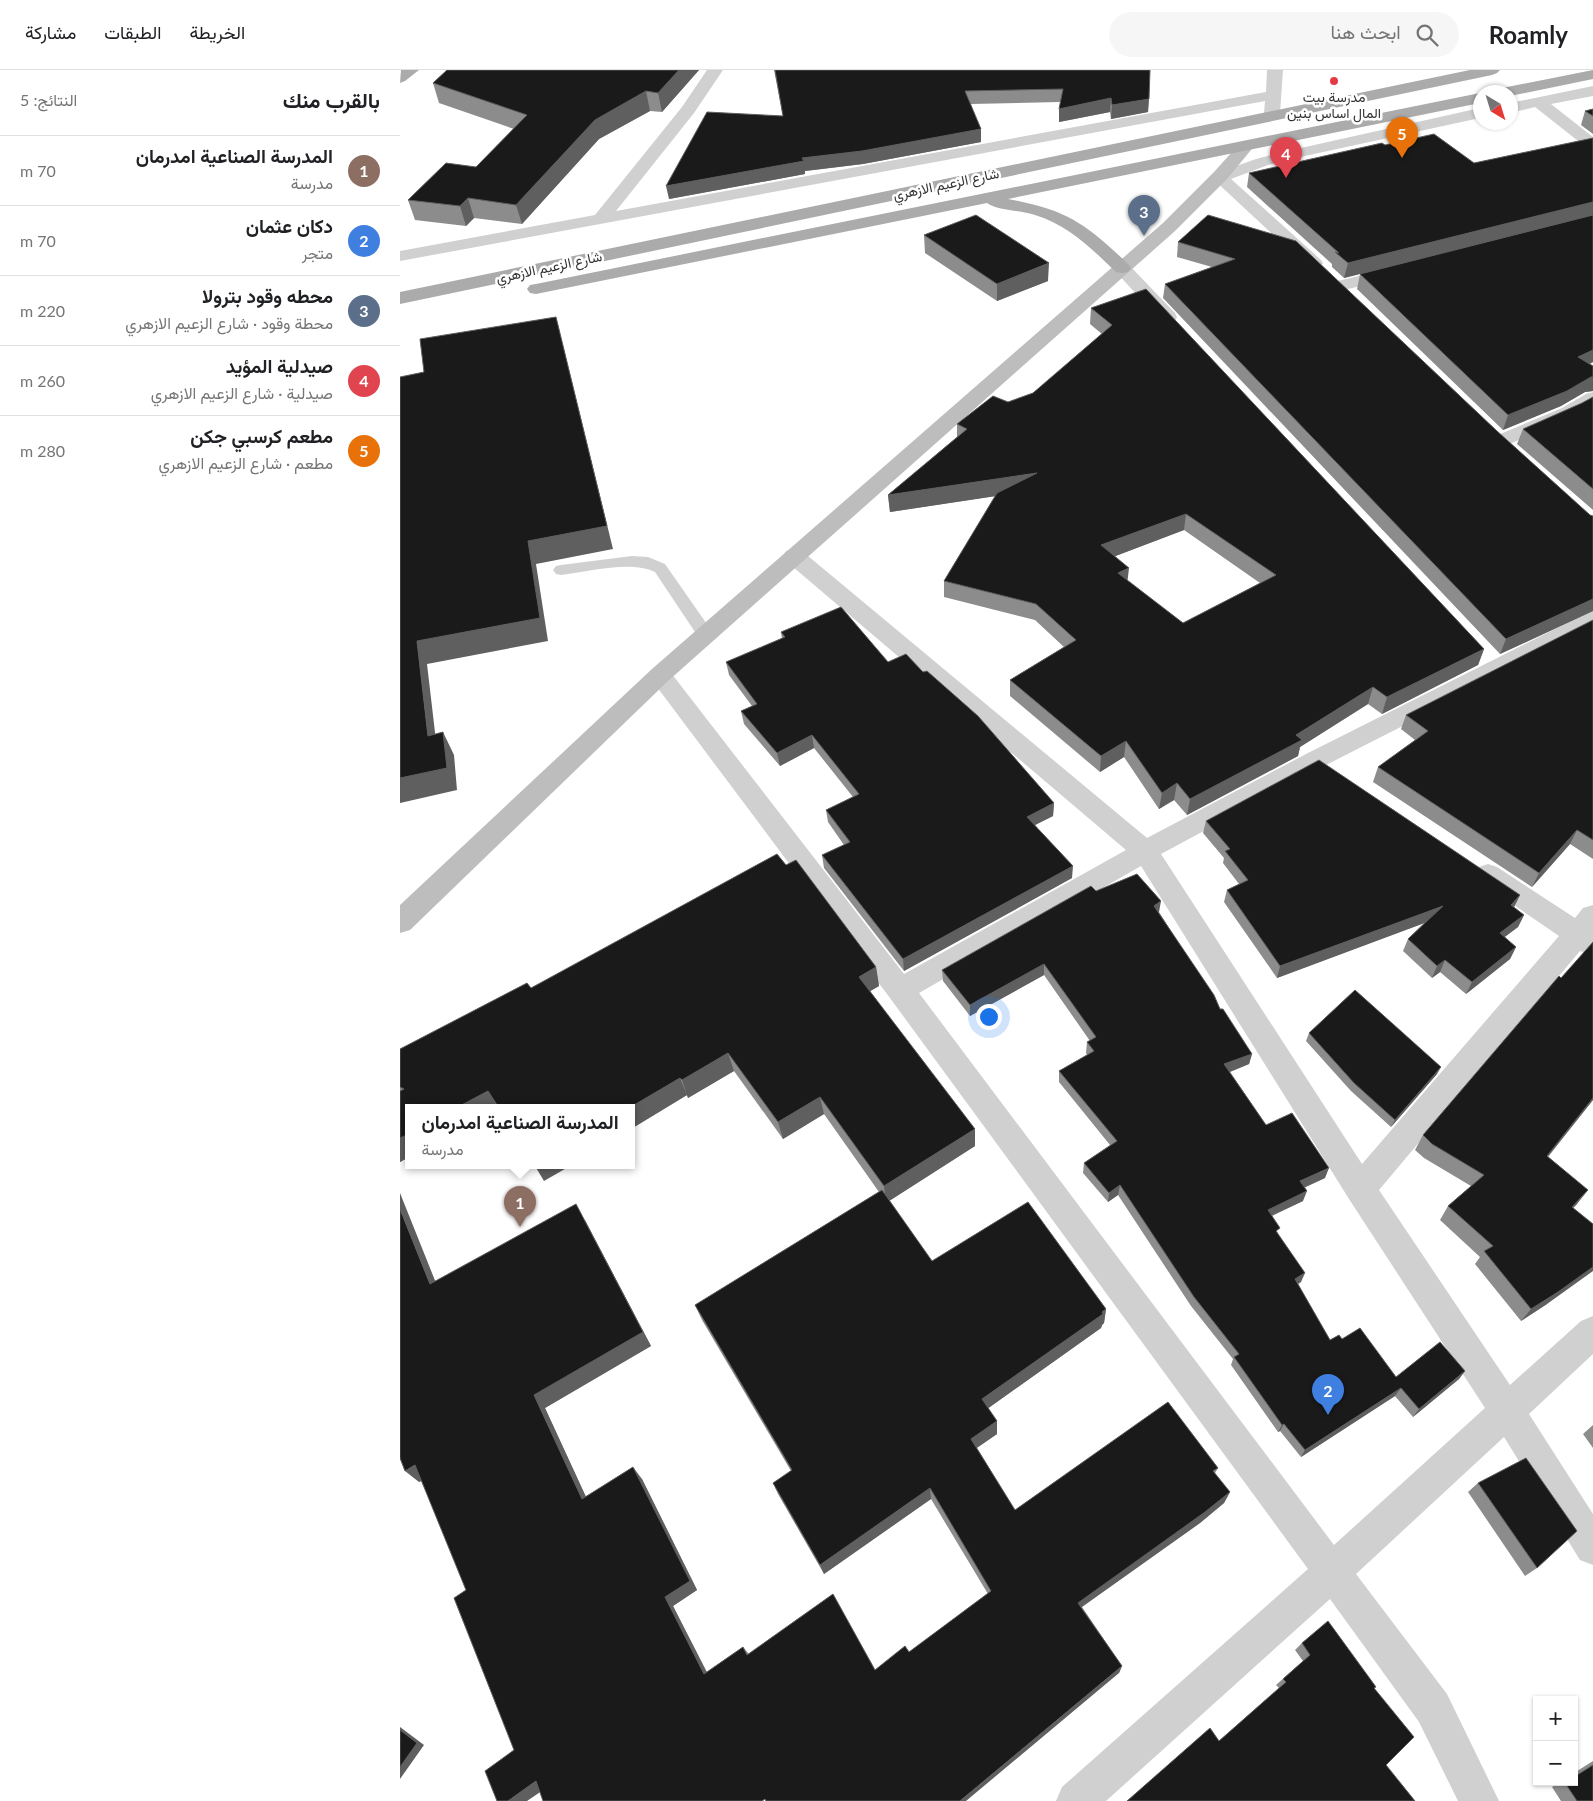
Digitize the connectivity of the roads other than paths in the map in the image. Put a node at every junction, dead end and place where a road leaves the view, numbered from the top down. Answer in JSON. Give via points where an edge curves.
{"nodes":[{"id":1,"x":411,"y":70,"type":"edge"},
{"id":2,"x":715,"y":70,"type":"edge"},
{"id":3,"x":1275,"y":70,"type":"edge"},
{"id":4,"x":1492,"y":70,"type":"edge"},
{"id":5,"x":1593,"y":74,"type":"edge"},
{"id":6,"x":400,"y":78,"type":"edge"},
{"id":7,"x":1518,"y":90,"type":"edge"},
{"id":8,"x":1593,"y":91,"type":"edge"},
{"id":9,"x":1274,"y":95,"type":"junction"},
{"id":10,"x":1473,"y":99,"type":"edge"},
{"id":11,"x":1538,"y":102,"type":"junction"},
{"id":12,"x":1518,"y":106,"type":"edge"},
{"id":13,"x":1271,"y":115,"type":"junction"},
{"id":14,"x":1473,"y":115,"type":"edge"},
{"id":15,"x":1593,"y":145,"type":"edge"},
{"id":16,"x":1245,"y":147,"type":"junction"},
{"id":17,"x":1220,"y":178,"type":"junction"},
{"id":18,"x":980,"y":199,"type":"junction"},
{"id":19,"x":600,"y":220,"type":"junction"},
{"id":20,"x":400,"y":256,"type":"edge"},
{"id":21,"x":1415,"y":267,"type":"edge"},
{"id":22,"x":1122,"y":268,"type":"junction"},
{"id":23,"x":1340,"y":286,"type":"junction"},
{"id":24,"x":516,"y":293,"type":"dead end"},
{"id":25,"x":400,"y":298,"type":"edge"},
{"id":26,"x":1354,"y":300,"type":"edge"},
{"id":27,"x":1178,"y":328,"type":"edge"},
{"id":28,"x":1593,"y":398,"type":"edge"},
{"id":29,"x":1500,"y":441,"type":"edge"},
{"id":30,"x":794,"y":556,"type":"junction"},
{"id":31,"x":561,"y":570,"type":"dead end"},
{"id":32,"x":1593,"y":619,"type":"edge"},
{"id":33,"x":705,"y":634,"type":"junction"},
{"id":34,"x":660,"y":675,"type":"junction"},
{"id":35,"x":1317,"y":759,"type":"junction"},
{"id":36,"x":1342,"y":775,"type":"edge"},
{"id":37,"x":1145,"y":851,"type":"junction"},
{"id":38,"x":1472,"y":864,"type":"edge"},
{"id":39,"x":400,"y":922,"type":"edge"},
{"id":40,"x":1588,"y":932,"type":"edge"},
{"id":41,"x":900,"y":990,"type":"junction"},
{"id":42,"x":1360,"y":1189,"type":"junction"},
{"id":43,"x":1593,"y":1332,"type":"edge"},
{"id":44,"x":1507,"y":1410,"type":"junction"},
{"id":45,"x":1593,"y":1547,"type":"edge"},
{"id":46,"x":1331,"y":1573,"type":"junction"},
{"id":47,"x":1076,"y":1801,"type":"edge"},
{"id":48,"x":1479,"y":1801,"type":"edge"}],
"edges":[{"from":1,"to":6,"type":"main road"},
{"from":2,"to":19,"type":"street","via":[[688,110]]},
{"from":3,"to":9,"type":"street"},
{"from":4,"to":13,"type":"main road","name":"شارع الزعيم الازهري"},
{"from":5,"to":7,"type":"main road"},
{"from":8,"to":11,"type":"street"},
{"from":9,"to":13,"type":"street"},
{"from":9,"to":19,"type":"street"},
{"from":10,"to":16,"type":"main road","name":"شارع الزعيم الازهري"},
{"from":11,"to":12,"type":"street"},
{"from":11,"to":15,"type":"street"},
{"from":13,"to":25,"type":"main road","name":"شارع الزعيم الازهري"},
{"from":14,"to":17,"type":"street","via":[[1289,155]]},
{"from":16,"to":17,"type":"street"},
{"from":16,"to":18,"type":"main road","name":"شارع الزعيم الازهري"},
{"from":17,"to":22,"type":"street"},
{"from":17,"to":23,"type":"street"},
{"from":18,"to":22,"type":"main road","via":[[1049,213],[1078,229]]},
{"from":18,"to":24,"type":"main road","name":"شارع الزعيم الازهري"},
{"from":19,"to":20,"type":"street"},
{"from":21,"to":23,"type":"street"},
{"from":22,"to":27,"type":"street"},
{"from":22,"to":30,"type":"street"},
{"from":23,"to":26,"type":"street"},
{"from":28,"to":29,"type":"street","via":[[1569,412]]},
{"from":30,"to":33,"type":"street"},
{"from":30,"to":37,"type":"street"},
{"from":31,"to":33,"type":"lane","via":[[648,562],[660,568]]},
{"from":32,"to":35,"type":"street","via":[[1489,660]]},
{"from":33,"to":34,"type":"street"},
{"from":34,"to":39,"type":"street"},
{"from":34,"to":41,"type":"street"},
{"from":35,"to":36,"type":"street"},
{"from":35,"to":37,"type":"street"},
{"from":37,"to":41,"type":"street"},
{"from":37,"to":42,"type":"street"},
{"from":38,"to":40,"type":"street"},
{"from":40,"to":42,"type":"street"},
{"from":41,"to":46,"type":"street"},
{"from":42,"to":44,"type":"street"},
{"from":43,"to":44,"type":"street"},
{"from":44,"to":45,"type":"street"},
{"from":44,"to":46,"type":"street"},
{"from":46,"to":47,"type":"street"},
{"from":46,"to":48,"type":"street","via":[[1433,1708]]}]}
